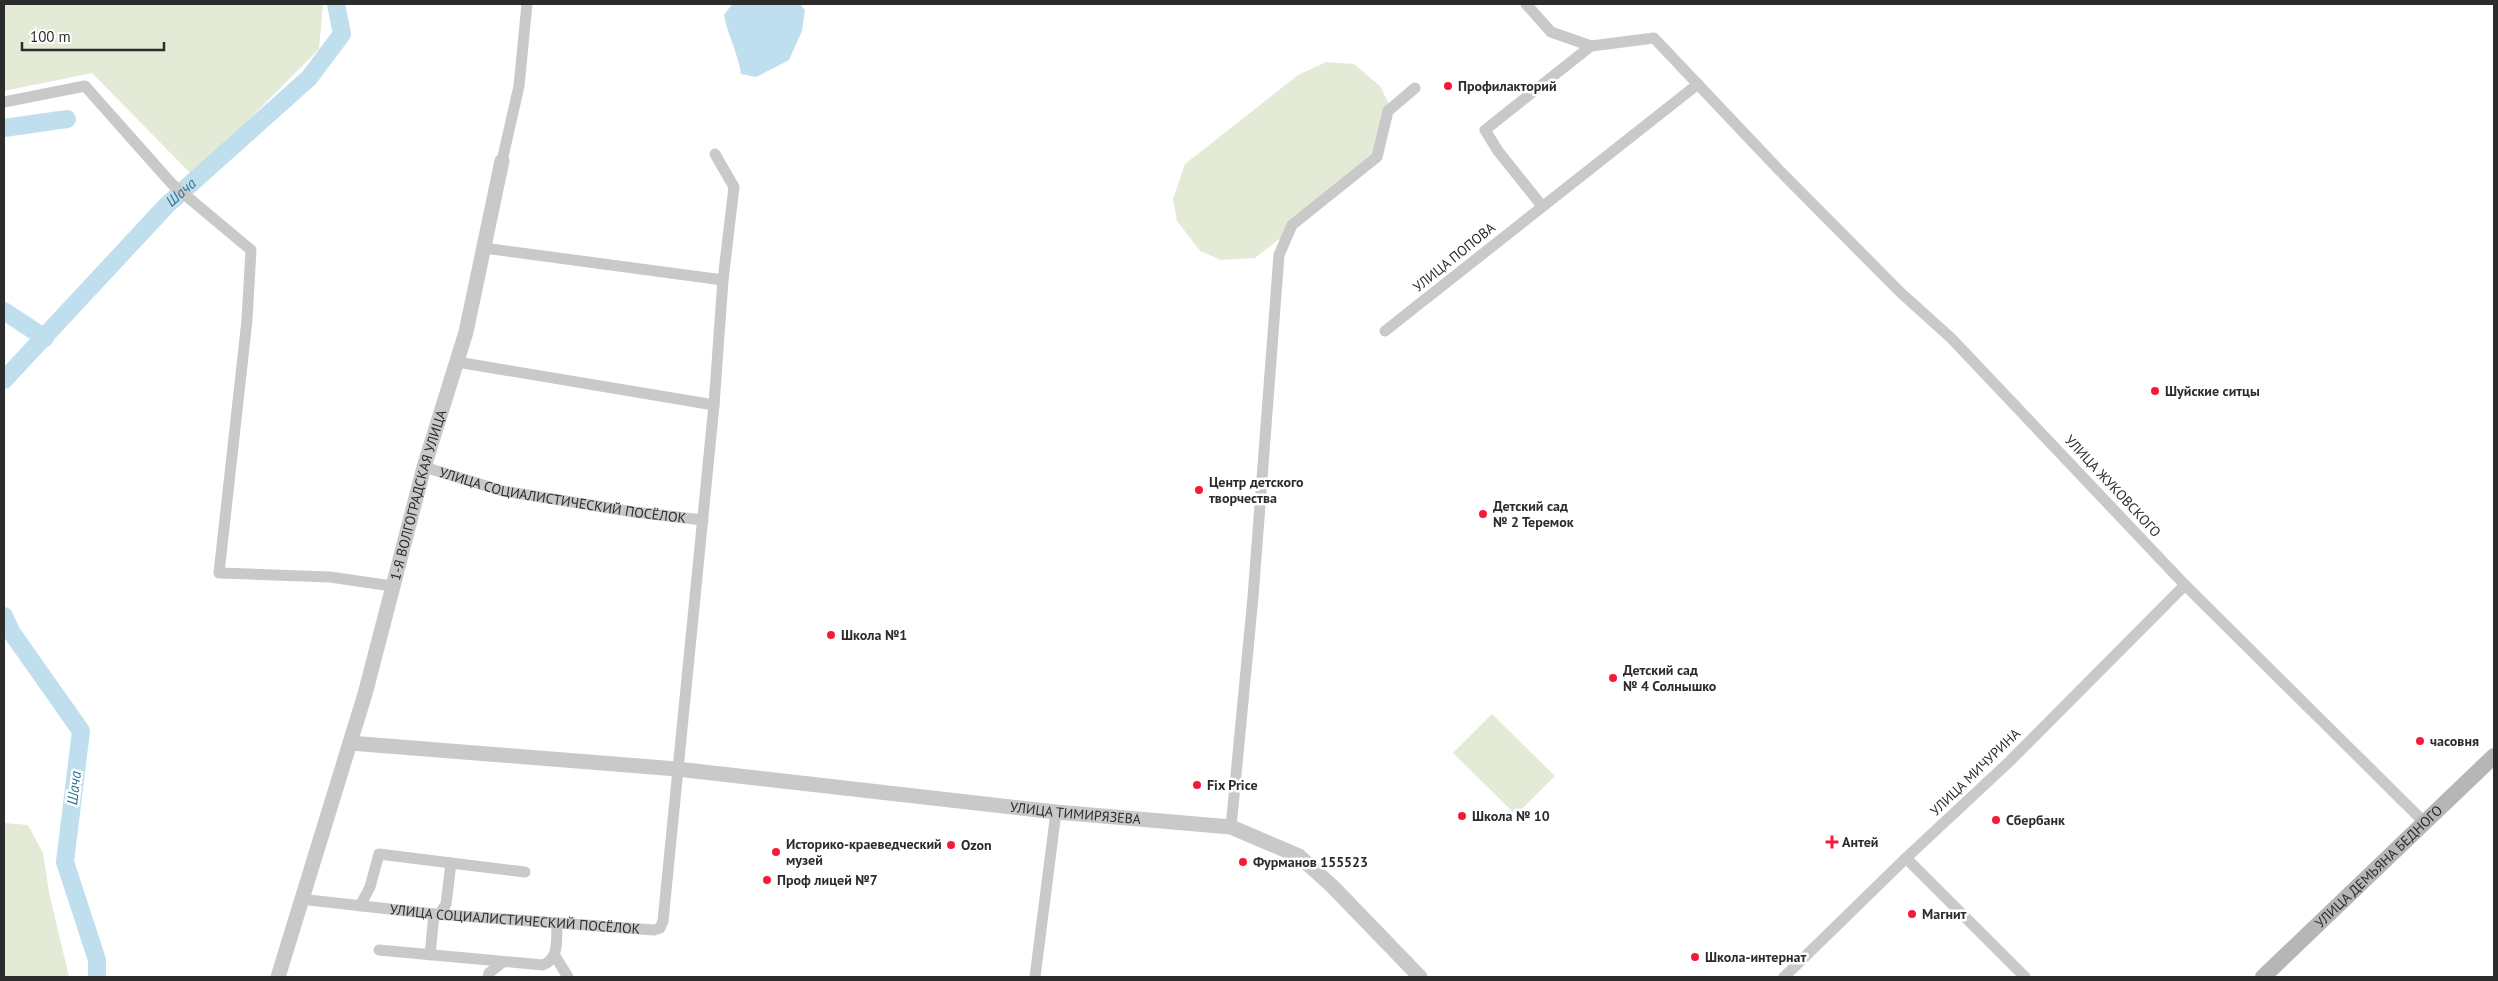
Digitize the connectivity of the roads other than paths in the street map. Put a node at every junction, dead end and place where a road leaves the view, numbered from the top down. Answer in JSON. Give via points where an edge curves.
{"nodes":[{"id":1,"x":527,"y":4,"type":"edge"},
{"id":2,"x":1526,"y":4,"type":"edge"},
{"id":3,"x":1590,"y":46,"type":"junction"},
{"id":4,"x":1698,"y":84,"type":"junction"},
{"id":5,"x":1415,"y":88,"type":"dead end"},
{"id":6,"x":4,"y":102,"type":"edge"},
{"id":7,"x":715,"y":154,"type":"dead end"},
{"id":8,"x":502,"y":161,"type":"joint"},
{"id":9,"x":1542,"y":206,"type":"junction"},
{"id":10,"x":484,"y":248,"type":"junction"},
{"id":11,"x":723,"y":280,"type":"junction"},
{"id":12,"x":1385,"y":331,"type":"dead end"},
{"id":13,"x":457,"y":362,"type":"junction"},
{"id":14,"x":714,"y":405,"type":"junction"},
{"id":15,"x":424,"y":468,"type":"junction"},
{"id":16,"x":703,"y":520,"type":"junction"},
{"id":17,"x":2185,"y":585,"type":"junction"},
{"id":18,"x":392,"y":586,"type":"junction"},
{"id":19,"x":350,"y":743,"type":"junction"},
{"id":20,"x":2494,"y":756,"type":"edge"},
{"id":21,"x":677,"y":769,"type":"junction"},
{"id":22,"x":1056,"y":812,"type":"junction"},
{"id":23,"x":2424,"y":822,"type":"junction"},
{"id":24,"x":1231,"y":827,"type":"junction"},
{"id":25,"x":1906,"y":858,"type":"junction"},
{"id":26,"x":452,"y":864,"type":"junction"},
{"id":27,"x":525,"y":872,"type":"dead end"},
{"id":28,"x":300,"y":899,"type":"junction"},
{"id":29,"x":360,"y":906,"type":"junction"},
{"id":30,"x":437,"y":915,"type":"junction"},
{"id":31,"x":557,"y":923,"type":"junction"},
{"id":32,"x":379,"y":950,"type":"dead end"},
{"id":33,"x":430,"y":955,"type":"junction"},
{"id":34,"x":555,"y":956,"type":"junction"},
{"id":35,"x":503,"y":962,"type":"junction"},
{"id":36,"x":278,"y":977,"type":"edge"},
{"id":37,"x":488,"y":977,"type":"edge"},
{"id":38,"x":568,"y":977,"type":"edge"},
{"id":39,"x":1035,"y":977,"type":"edge"},
{"id":40,"x":1420,"y":977,"type":"edge"},
{"id":41,"x":1784,"y":977,"type":"edge"},
{"id":42,"x":2025,"y":977,"type":"edge"},
{"id":43,"x":2262,"y":977,"type":"edge"}],
"edges":[{"from":1,"to":8,"type":"street","name":"1-Я ВОЛГОГРАДСКАЯ УЛИЦА","via":[[520,86]]},
{"from":2,"to":3,"type":"street","via":[[1551,32]]},
{"from":3,"to":4,"type":"street","name":"УЛИЦА ЖУКОВСКОГО","via":[[1654,38]]},
{"from":3,"to":9,"type":"street","via":[[1485,130]]},
{"from":4,"to":9,"type":"street","name":"УЛИЦА ПОПОВА"},
{"from":4,"to":17,"type":"street","name":"УЛИЦА ЖУКОВСКОГО","via":[[1900,292],[1951,338]]},
{"from":5,"to":24,"type":"street","via":[[1388,111],[1378,158],[1292,225],[1279,254],[1253,597]]},
{"from":6,"to":18,"type":"street","via":[[85,86],[172,184],[251,250],[247,320],[219,573],[330,577]]},
{"from":7,"to":11,"type":"street","name":"УЛИЦА СОЦИАЛИСТИЧЕСКИЙ ПОСЁЛОК","via":[[734,187]]},
{"from":8,"to":10,"type":"street","name":"1-Я ВОЛГОГРАДСКАЯ УЛИЦА"},
{"from":9,"to":12,"type":"street","name":"УЛИЦА ПОПОВА"},
{"from":10,"to":11,"type":"street"},
{"from":10,"to":13,"type":"street","name":"1-Я ВОЛГОГРАДСКАЯ УЛИЦА"},
{"from":11,"to":14,"type":"street","name":"УЛИЦА СОЦИАЛИСТИЧЕСКИЙ ПОСЁЛОК"},
{"from":13,"to":14,"type":"street"},
{"from":13,"to":15,"type":"street","name":"1-Я ВОЛГОГРАДСКАЯ УЛИЦА"},
{"from":14,"to":16,"type":"street","name":"УЛИЦА СОЦИАЛИСТИЧЕСКИЙ ПОСЁЛОК"},
{"from":15,"to":16,"type":"street","name":"УЛИЦА СОЦИАЛИСТИЧЕСКИЙ ПОСЁЛОК","via":[[503,491]]},
{"from":15,"to":18,"type":"street","name":"1-Я ВОЛГОГРАДСКАЯ УЛИЦА"},
{"from":16,"to":21,"type":"street","name":"УЛИЦА СОЦИАЛИСТИЧЕСКИЙ ПОСЁЛОК"},
{"from":17,"to":23,"type":"street","name":"УЛИЦА ЖУКОВСКОГО"},
{"from":17,"to":25,"type":"street","name":"УЛИЦА МИЧУРИНА","via":[[2010,761]]},
{"from":18,"to":19,"type":"street","name":"1-Я ВОЛГОГРАДСКАЯ УЛИЦА"},
{"from":19,"to":21,"type":"street"},
{"from":19,"to":28,"type":"street","name":"1-Я ВОЛГОГРАДСКАЯ УЛИЦА"},
{"from":20,"to":23,"type":"main road","name":"УЛИЦА ДЕМЬЯНА БЕДНОГО"},
{"from":21,"to":22,"type":"street","name":"УЛИЦА ТИМИРЯЗЕВА"},
{"from":21,"to":31,"type":"street","name":"УЛИЦА СОЦИАЛИСТИЧЕСКИЙ ПОСЁЛОК","via":[[660,928]]},
{"from":22,"to":24,"type":"street","name":"УЛИЦА ТИМИРЯЗЕВА"},
{"from":22,"to":39,"type":"street"},
{"from":23,"to":43,"type":"main road","name":"УЛИЦА ДЕМЬЯНА БЕДНОГО"},
{"from":24,"to":40,"type":"street","name":"УЛИЦА ТИМИРЯЗЕВА","via":[[1299,856]]},
{"from":25,"to":41,"type":"street","name":"УЛИЦА МИЧУРИНА"},
{"from":25,"to":42,"type":"street"},
{"from":26,"to":27,"type":"street"},
{"from":26,"to":29,"type":"street","via":[[378,854],[370,887]]},
{"from":26,"to":30,"type":"street","via":[[446,904]]},
{"from":28,"to":29,"type":"street","name":"УЛИЦА СОЦИАЛИСТИЧЕСКИЙ ПОСЁЛОК"},
{"from":28,"to":36,"type":"street","name":"1-Я ВОЛГОГРАДСКАЯ УЛИЦА"},
{"from":29,"to":30,"type":"street","name":"УЛИЦА СОЦИАЛИСТИЧЕСКИЙ ПОСЁЛОК"},
{"from":30,"to":31,"type":"street","name":"УЛИЦА СОЦИАЛИСТИЧЕСКИЙ ПОСЁЛОК"},
{"from":30,"to":33,"type":"street"},
{"from":31,"to":34,"type":"street"},
{"from":32,"to":33,"type":"street"},
{"from":33,"to":35,"type":"street"},
{"from":34,"to":35,"type":"street","via":[[543,965]]},
{"from":34,"to":38,"type":"street"},
{"from":35,"to":37,"type":"street"}]}
